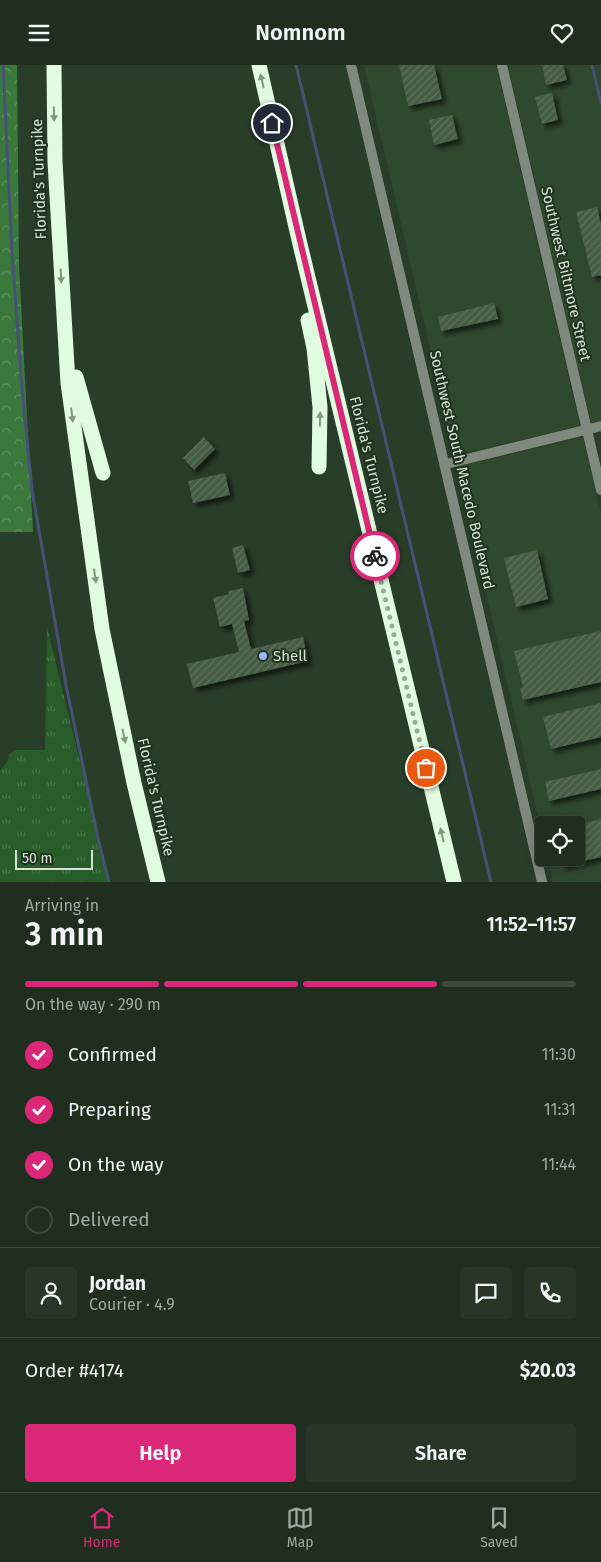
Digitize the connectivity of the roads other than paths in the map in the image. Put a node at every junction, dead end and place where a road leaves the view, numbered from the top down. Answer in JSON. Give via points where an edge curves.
{"nodes":[{"id":1,"x":54,"y":65,"type":"edge"},
{"id":2,"x":258,"y":65,"type":"edge"},
{"id":3,"x":351,"y":65,"type":"edge"},
{"id":4,"x":502,"y":65,"type":"edge"},
{"id":5,"x":299,"y":240,"type":"junction"},
{"id":6,"x":63,"y":314,"type":"junction"},
{"id":7,"x":601,"y":427,"type":"edge"},
{"id":8,"x":587,"y":430,"type":"junction"},
{"id":9,"x":446,"y":464,"type":"junction"},
{"id":10,"x":319,"y":467,"type":"dead end"},
{"id":11,"x":103,"y":473,"type":"dead end"},
{"id":12,"x":601,"y":490,"type":"edge"},
{"id":13,"x":158,"y":882,"type":"edge"},
{"id":14,"x":454,"y":882,"type":"edge"},
{"id":15,"x":542,"y":882,"type":"edge"}],
"edges":[{"from":1,"to":6,"type":"highway","name":"Florida's Turnpike","one_way":true,"via":[[55,162]]},
{"from":5,"to":2,"type":"highway","name":"Florida's Turnpike","one_way":true},
{"from":3,"to":9,"type":"street","name":"Southwest South Macedo Boulevard"},
{"from":4,"to":8,"type":"street","name":"Southwest Biltmore Street"},
{"from":10,"to":5,"type":"highway","one_way":true,"via":[[320,407],[314,348],[300,280]]},
{"from":14,"to":5,"type":"highway","name":"Florida's Turnpike","one_way":true},
{"from":6,"to":11,"type":"highway","via":[[79,391]]},
{"from":6,"to":13,"type":"highway","name":"Florida's Turnpike","one_way":true,"via":[[68,383],[102,629]]},
{"from":7,"to":8,"type":"street"},
{"from":8,"to":9,"type":"street"},
{"from":8,"to":12,"type":"street","name":"Southwest Biltmore Street"},
{"from":9,"to":15,"type":"street","name":"Southwest South Macedo Boulevard"}]}
